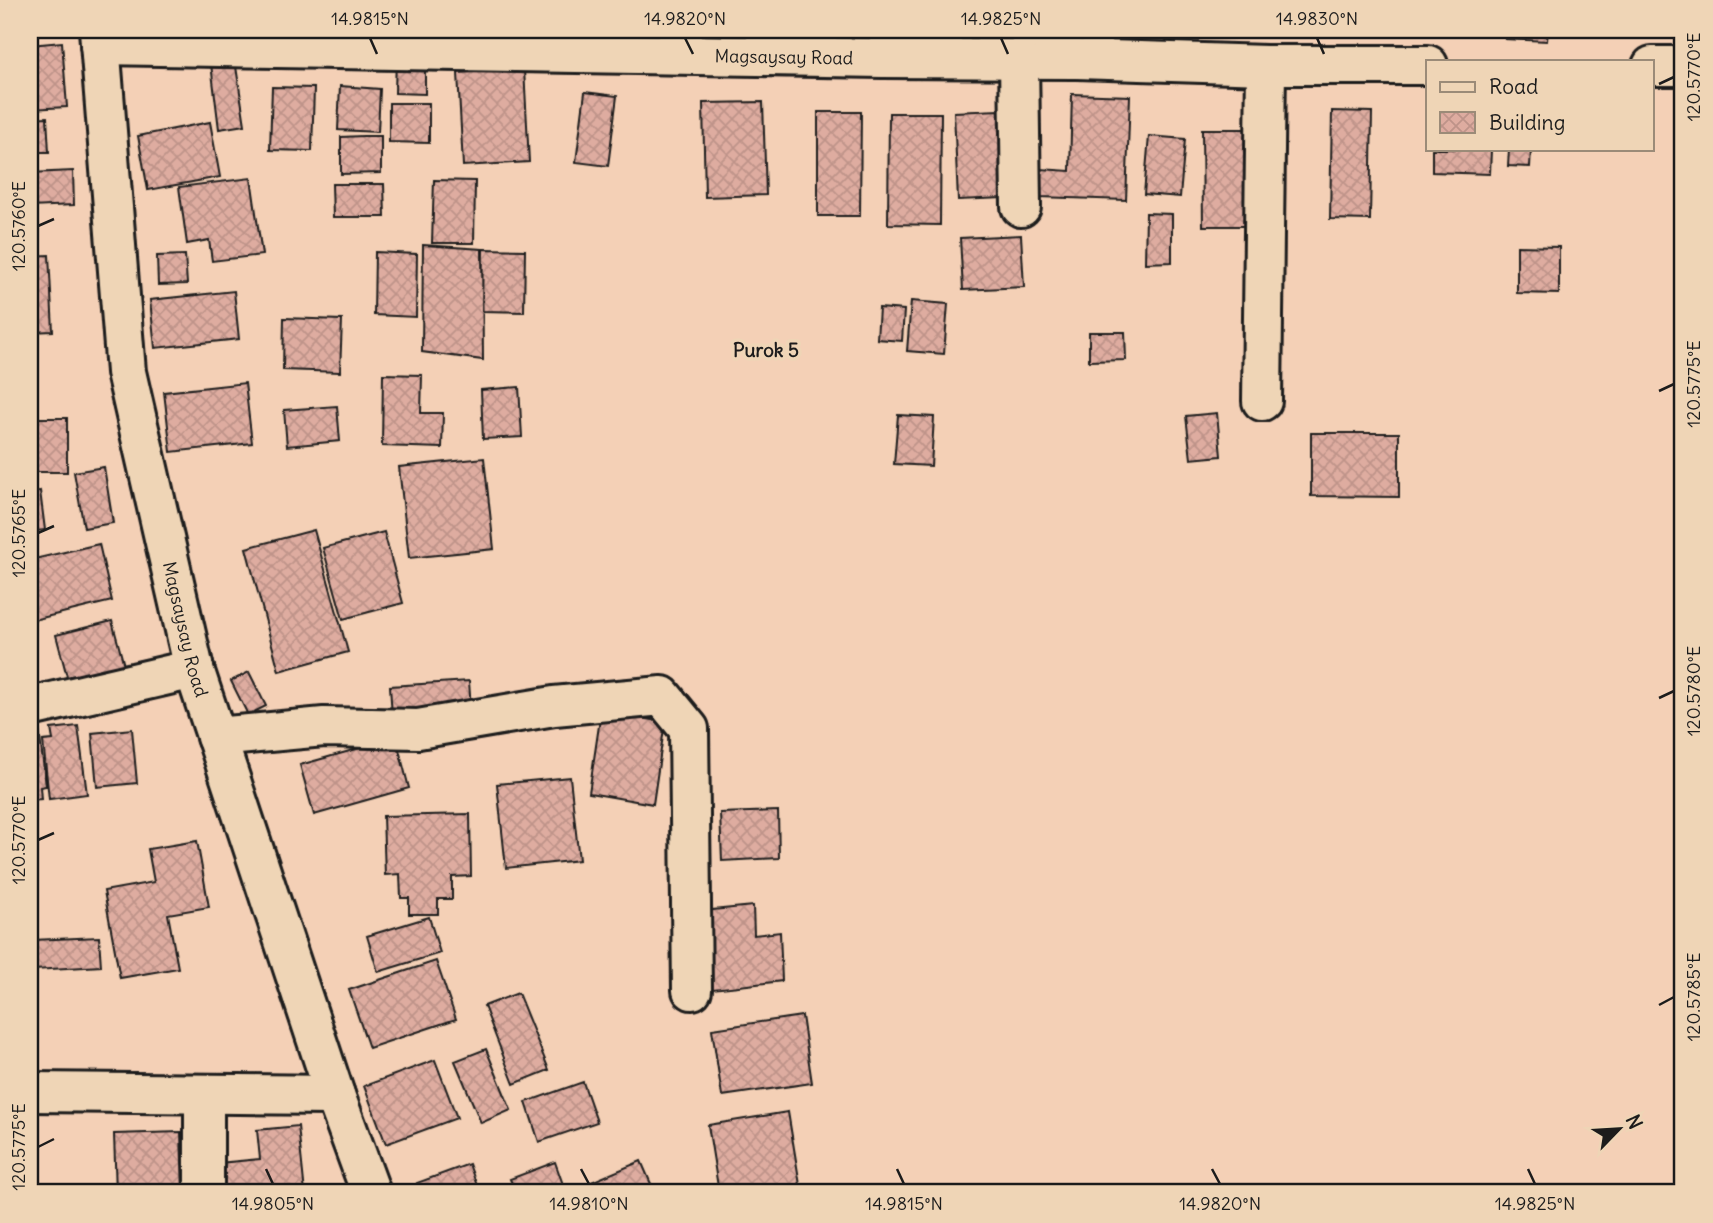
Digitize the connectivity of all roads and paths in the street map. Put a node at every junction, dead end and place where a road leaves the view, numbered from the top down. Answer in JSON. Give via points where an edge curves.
{"nodes":[{"id":1,"x":100,"y":37,"type":"edge"},
{"id":2,"x":1077,"y":44,"type":"edge"},
{"id":3,"x":1019,"y":59,"type":"junction"},
{"id":4,"x":1266,"y":65,"type":"junction"},
{"id":5,"x":1426,"y":65,"type":"edge"},
{"id":6,"x":1654,"y":66,"type":"edge"},
{"id":7,"x":1683,"y":66,"type":"edge"},
{"id":8,"x":1021,"y":208,"type":"dead end"},
{"id":9,"x":1262,"y":401,"type":"dead end"},
{"id":10,"x":194,"y":669,"type":"junction"},
{"id":11,"x":30,"y":707,"type":"edge"},
{"id":12,"x":216,"y":737,"type":"junction"},
{"id":13,"x":692,"y":990,"type":"dead end"},
{"id":14,"x":30,"y":1092,"type":"edge"},
{"id":15,"x":204,"y":1094,"type":"junction"},
{"id":16,"x":335,"y":1095,"type":"junction"},
{"id":17,"x":204,"y":1193,"type":"edge"},
{"id":18,"x":371,"y":1193,"type":"edge"}],
"edges":[{"from":1,"to":3,"type":"street","name":"Magsaysay Road"},
{"from":1,"to":10,"type":"street","name":"Magsaysay Road","via":[[126,372]]},
{"from":2,"to":3,"type":"street","name":"Magsaysay Road"},
{"from":2,"to":4,"type":"street","name":"Magsaysay Road"},
{"from":3,"to":8,"type":"street"},
{"from":4,"to":5,"type":"street","name":"Magsaysay Road"},
{"from":4,"to":9,"type":"street"},
{"from":6,"to":7,"type":"street"},
{"from":10,"to":11,"type":"street"},
{"from":10,"to":12,"type":"street","name":"Magsaysay Road"},
{"from":12,"to":13,"type":"street","via":[[324,727],[418,729],[554,706],[662,696],[689,729]]},
{"from":12,"to":16,"type":"street","name":"Magsaysay Road"},
{"from":14,"to":15,"type":"street"},
{"from":15,"to":16,"type":"street"},
{"from":15,"to":17,"type":"street"},
{"from":16,"to":18,"type":"street","name":"Magsaysay Road"}]}
